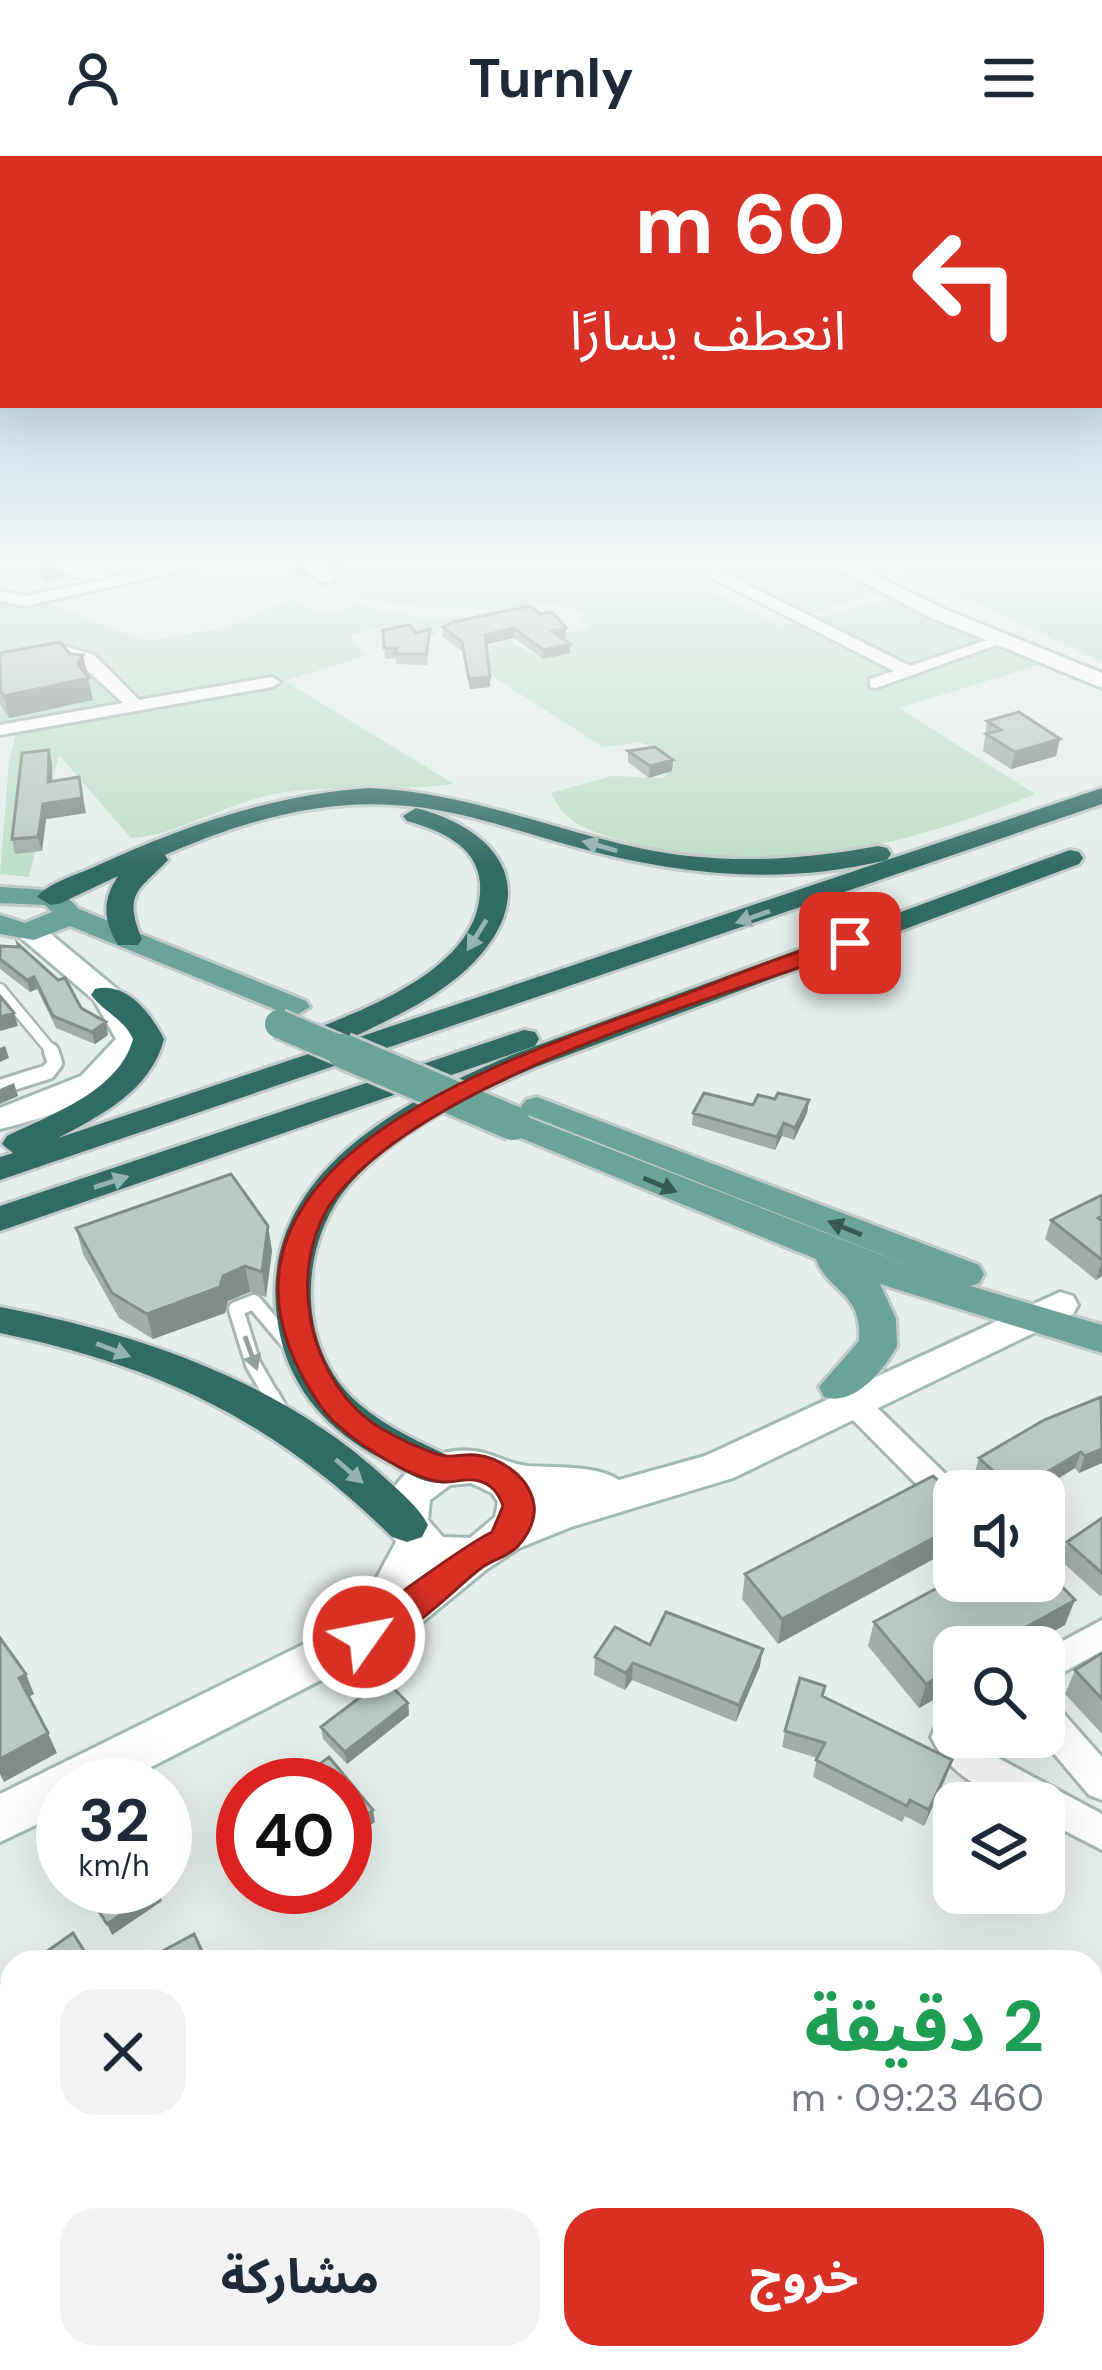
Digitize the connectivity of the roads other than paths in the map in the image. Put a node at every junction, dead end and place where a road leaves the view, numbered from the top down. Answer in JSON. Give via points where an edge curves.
{"nodes":[{"id":1,"x":93,"y":662,"type":"edge"},
{"id":2,"x":889,"y":662,"type":"edge"},
{"id":3,"x":937,"y":662,"type":"edge"},
{"id":4,"x":1065,"y":662,"type":"edge"},
{"id":5,"x":908,"y":672,"type":"junction"},
{"id":6,"x":1102,"y":677,"type":"edge"},
{"id":7,"x":272,"y":682,"type":"dead end"},
{"id":8,"x":876,"y":683,"type":"dead end"},
{"id":9,"x":134,"y":705,"type":"junction"},
{"id":10,"x":0,"y":730,"type":"edge"},
{"id":11,"x":1093,"y":799,"type":"edge"},
{"id":12,"x":1102,"y":847,"type":"edge"},
{"id":13,"x":1070,"y":859,"type":"junction"},
{"id":14,"x":133,"y":870,"type":"junction"},
{"id":15,"x":26,"y":915,"type":"edge"},
{"id":16,"x":128,"y":939,"type":"junction"},
{"id":17,"x":0,"y":989,"type":"edge"},
{"id":18,"x":106,"y":995,"type":"joint"},
{"id":19,"x":287,"y":1016,"type":"junction"},
{"id":20,"x":0,"y":1087,"type":"edge"},
{"id":21,"x":515,"y":1111,"type":"junction"},
{"id":22,"x":4,"y":1146,"type":"edge"},
{"id":23,"x":0,"y":1219,"type":"edge"},
{"id":24,"x":805,"y":1242,"type":"junction"},
{"id":25,"x":1034,"y":1307,"type":"junction"},
{"id":26,"x":0,"y":1320,"type":"edge"},
{"id":27,"x":1102,"y":1320,"type":"edge"},
{"id":28,"x":1102,"y":1339,"type":"edge"},
{"id":29,"x":313,"y":1373,"type":"junction"},
{"id":30,"x":845,"y":1394,"type":"junction"},
{"id":31,"x":286,"y":1425,"type":"junction"},
{"id":32,"x":441,"y":1470,"type":"junction"},
{"id":33,"x":505,"y":1480,"type":"junction"},
{"id":34,"x":933,"y":1481,"type":"edge"},
{"id":35,"x":412,"y":1533,"type":"junction"},
{"id":36,"x":511,"y":1534,"type":"junction"},
{"id":37,"x":472,"y":1556,"type":"junction"},
{"id":38,"x":1102,"y":1634,"type":"edge"},
{"id":39,"x":342,"y":1648,"type":"junction"},
{"id":40,"x":1065,"y":1656,"type":"edge"},
{"id":41,"x":1065,"y":1741,"type":"edge"},
{"id":42,"x":122,"y":1758,"type":"edge"},
{"id":43,"x":965,"y":1758,"type":"edge"},
{"id":44,"x":1102,"y":1784,"type":"edge"},
{"id":45,"x":36,"y":1801,"type":"edge"},
{"id":46,"x":0,"y":1819,"type":"edge"},
{"id":47,"x":1102,"y":1833,"type":"edge"}],
"edges":[{"from":1,"to":9,"type":"street"},
{"from":2,"to":5,"type":"street"},
{"from":3,"to":5,"type":"street"},
{"from":4,"to":6,"type":"street"},
{"from":5,"to":8,"type":"street"},
{"from":7,"to":9,"type":"street"},
{"from":9,"to":10,"type":"street"},
{"from":11,"to":15,"type":"highway","one_way":true,"via":[[834,864],[740,871],[638,856],[451,804],[321,799],[238,816]]},
{"from":11,"to":22,"type":"highway","one_way":true},
{"from":12,"to":13,"type":"highway"},
{"from":23,"to":13,"type":"highway","one_way":true},
{"from":13,"to":29,"type":"highway","via":[[568,1045],[403,1122],[337,1177],[304,1228],[293,1308]]},
{"from":14,"to":15,"type":"highway"},
{"from":14,"to":16,"type":"highway","via":[[118,898]]},
{"from":14,"to":22,"type":"highway","one_way":true,"via":[[252,823],[350,807],[458,831],[489,861],[496,883],[469,951],[365,1021]]},
{"from":15,"to":16,"type":"main road"},
{"from":15,"to":18,"type":"street"},
{"from":15,"to":19,"type":"main road"},
{"from":16,"to":19,"type":"main road"},
{"from":17,"to":20,"type":"lane","via":[[55,1056],[48,1072]]},
{"from":18,"to":22,"type":"highway","via":[[141,1022],[148,1042],[141,1065],[103,1102]]},
{"from":19,"to":21,"type":"main road","bridge":true},
{"from":21,"to":24,"type":"main road","one_way":true},
{"from":25,"to":21,"type":"main road","one_way":true,"via":[[874,1240]]},
{"from":24,"to":25,"type":"main road"},
{"from":24,"to":30,"type":"main road","via":[[857,1278],[877,1312],[878,1346]]},
{"from":25,"to":27,"type":"main road"},
{"from":25,"to":28,"type":"main road"},
{"from":25,"to":30,"type":"street"},
{"from":26,"to":31,"type":"highway","one_way":true,"via":[[89,1341]]},
{"from":29,"to":31,"type":"lane","one_way":true,"via":[[254,1302],[236,1309],[253,1364]]},
{"from":29,"to":32,"type":"highway","via":[[368,1436]]},
{"from":30,"to":33,"type":"street","via":[[658,1477],[603,1490]]},
{"from":30,"to":34,"type":"street"},
{"from":30,"to":36,"type":"street","via":[[705,1472]]},
{"from":31,"to":35,"type":"highway","one_way":true,"via":[[354,1474]]},
{"from":32,"to":33,"type":"street","via":[[476,1467]]},
{"from":32,"to":35,"type":"street","via":[[409,1496]]},
{"from":33,"to":36,"type":"street","via":[[519,1506]]},
{"from":35,"to":37,"type":"street","via":[[436,1553]]},
{"from":35,"to":39,"type":"street","via":[[385,1605]]},
{"from":36,"to":37,"type":"street"},
{"from":37,"to":39,"type":"street","via":[[387,1625]]},
{"from":38,"to":40,"type":"street"},
{"from":39,"to":42,"type":"street"},
{"from":41,"to":44,"type":"street"},
{"from":43,"to":47,"type":"street"},
{"from":45,"to":46,"type":"street"}]}
